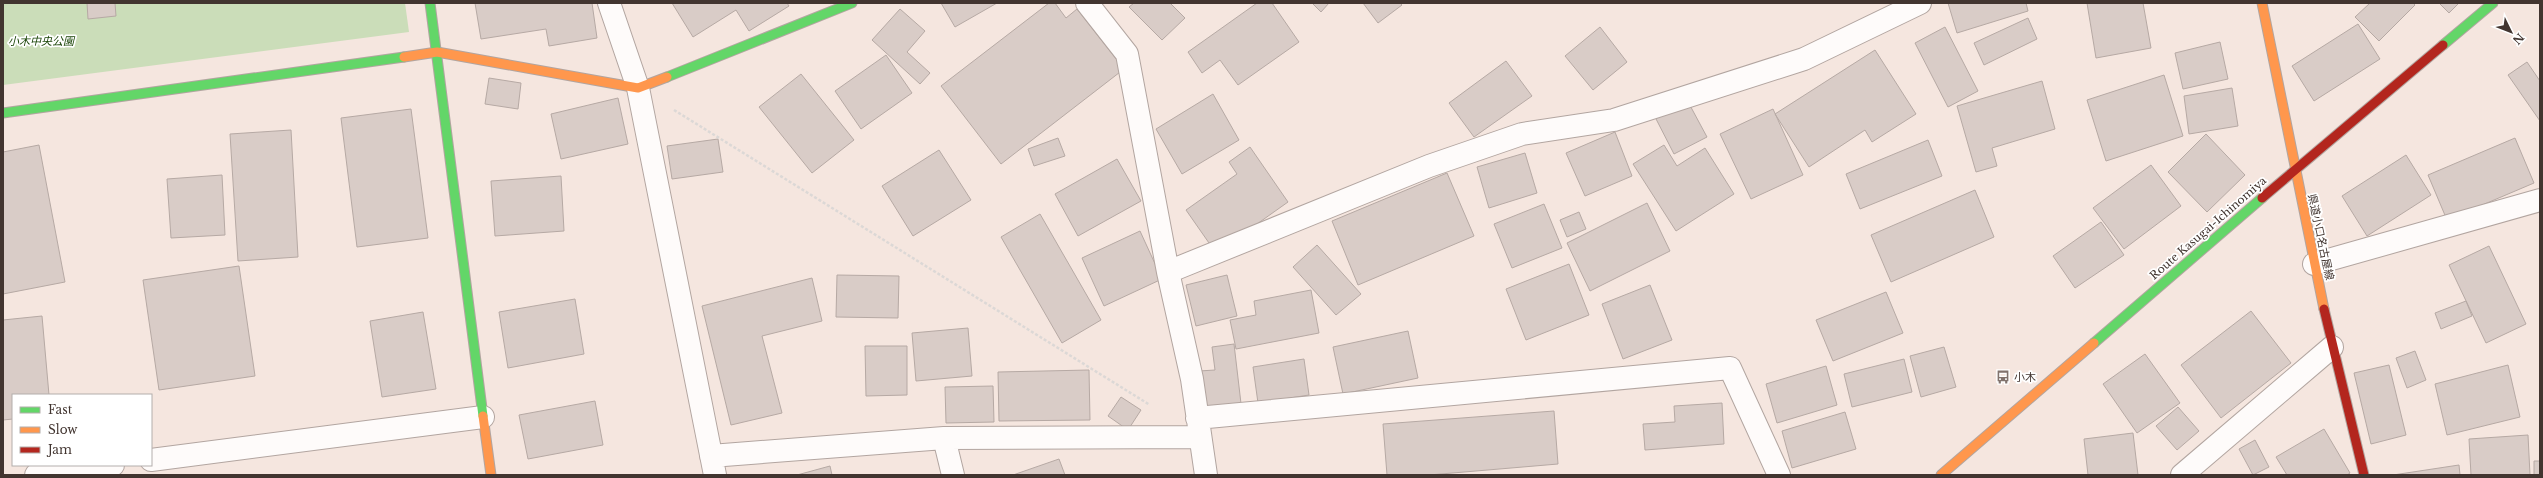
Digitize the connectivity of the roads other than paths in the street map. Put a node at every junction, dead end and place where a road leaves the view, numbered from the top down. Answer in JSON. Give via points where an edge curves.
{"nodes":[{"id":1,"x":430,"y":3,"type":"edge"},
{"id":2,"x":608,"y":3,"type":"edge"},
{"id":3,"x":852,"y":3,"type":"edge"},
{"id":4,"x":1087,"y":3,"type":"edge"},
{"id":5,"x":1920,"y":3,"type":"edge"},
{"id":6,"x":2262,"y":3,"type":"edge"},
{"id":7,"x":2493,"y":3,"type":"edge"},
{"id":8,"x":437,"y":52,"type":"junction"},
{"id":9,"x":638,"y":88,"type":"junction"},
{"id":10,"x":3,"y":113,"type":"edge"},
{"id":11,"x":2295,"y":169,"type":"junction"},
{"id":12,"x":2540,"y":200,"type":"edge"},
{"id":13,"x":2314,"y":264,"type":"junction"},
{"id":14,"x":1168,"y":272,"type":"junction"},
{"id":15,"x":2332,"y":347,"type":"junction"},
{"id":16,"x":483,"y":417,"type":"junction"},
{"id":17,"x":1199,"y":427,"type":"junction"},
{"id":18,"x":944,"y":438,"type":"junction"},
{"id":19,"x":152,"y":460,"type":"edge"},
{"id":20,"x":105,"y":466,"type":"edge"},
{"id":21,"x":713,"y":466,"type":"edge"},
{"id":22,"x":36,"y":475,"type":"edge"},
{"id":23,"x":491,"y":475,"type":"edge"},
{"id":24,"x":953,"y":475,"type":"edge"},
{"id":25,"x":1206,"y":475,"type":"edge"},
{"id":26,"x":1778,"y":475,"type":"edge"},
{"id":27,"x":1941,"y":475,"type":"edge"},
{"id":28,"x":2182,"y":475,"type":"edge"},
{"id":29,"x":2364,"y":475,"type":"edge"}],
"edges":[{"from":1,"to":8,"type":"street"},
{"from":2,"to":9,"type":"street"},
{"from":3,"to":9,"type":"street"},
{"from":4,"to":14,"type":"street","via":[[1127,54]]},
{"from":5,"to":14,"type":"street","via":[[1804,59],[1614,120],[1522,134],[1429,166]]},
{"from":6,"to":11,"type":"street","name":"県道小口名古屋線"},
{"from":7,"to":11,"type":"street","name":"Route Kasugai-Ichinomiya"},
{"from":8,"to":9,"type":"street"},
{"from":8,"to":10,"type":"street"},
{"from":8,"to":16,"type":"street"},
{"from":9,"to":21,"type":"street"},
{"from":11,"to":13,"type":"street","name":"県道小口名古屋線"},
{"from":11,"to":27,"type":"street","name":"Route Kasugai-Ichinomiya"},
{"from":12,"to":13,"type":"street"},
{"from":13,"to":15,"type":"street","name":"県道小口名古屋線"},
{"from":14,"to":17,"type":"street","via":[[1192,379]]},
{"from":15,"to":28,"type":"street"},
{"from":15,"to":29,"type":"street","name":"県道小口名古屋線"},
{"from":16,"to":19,"type":"street"},
{"from":16,"to":23,"type":"street"},
{"from":17,"to":18,"type":"street"},
{"from":17,"to":25,"type":"street"},
{"from":17,"to":26,"type":"street","via":[[1730,368]]},
{"from":18,"to":21,"type":"street"},
{"from":18,"to":24,"type":"street"},
{"from":20,"to":22,"type":"street"}]}
